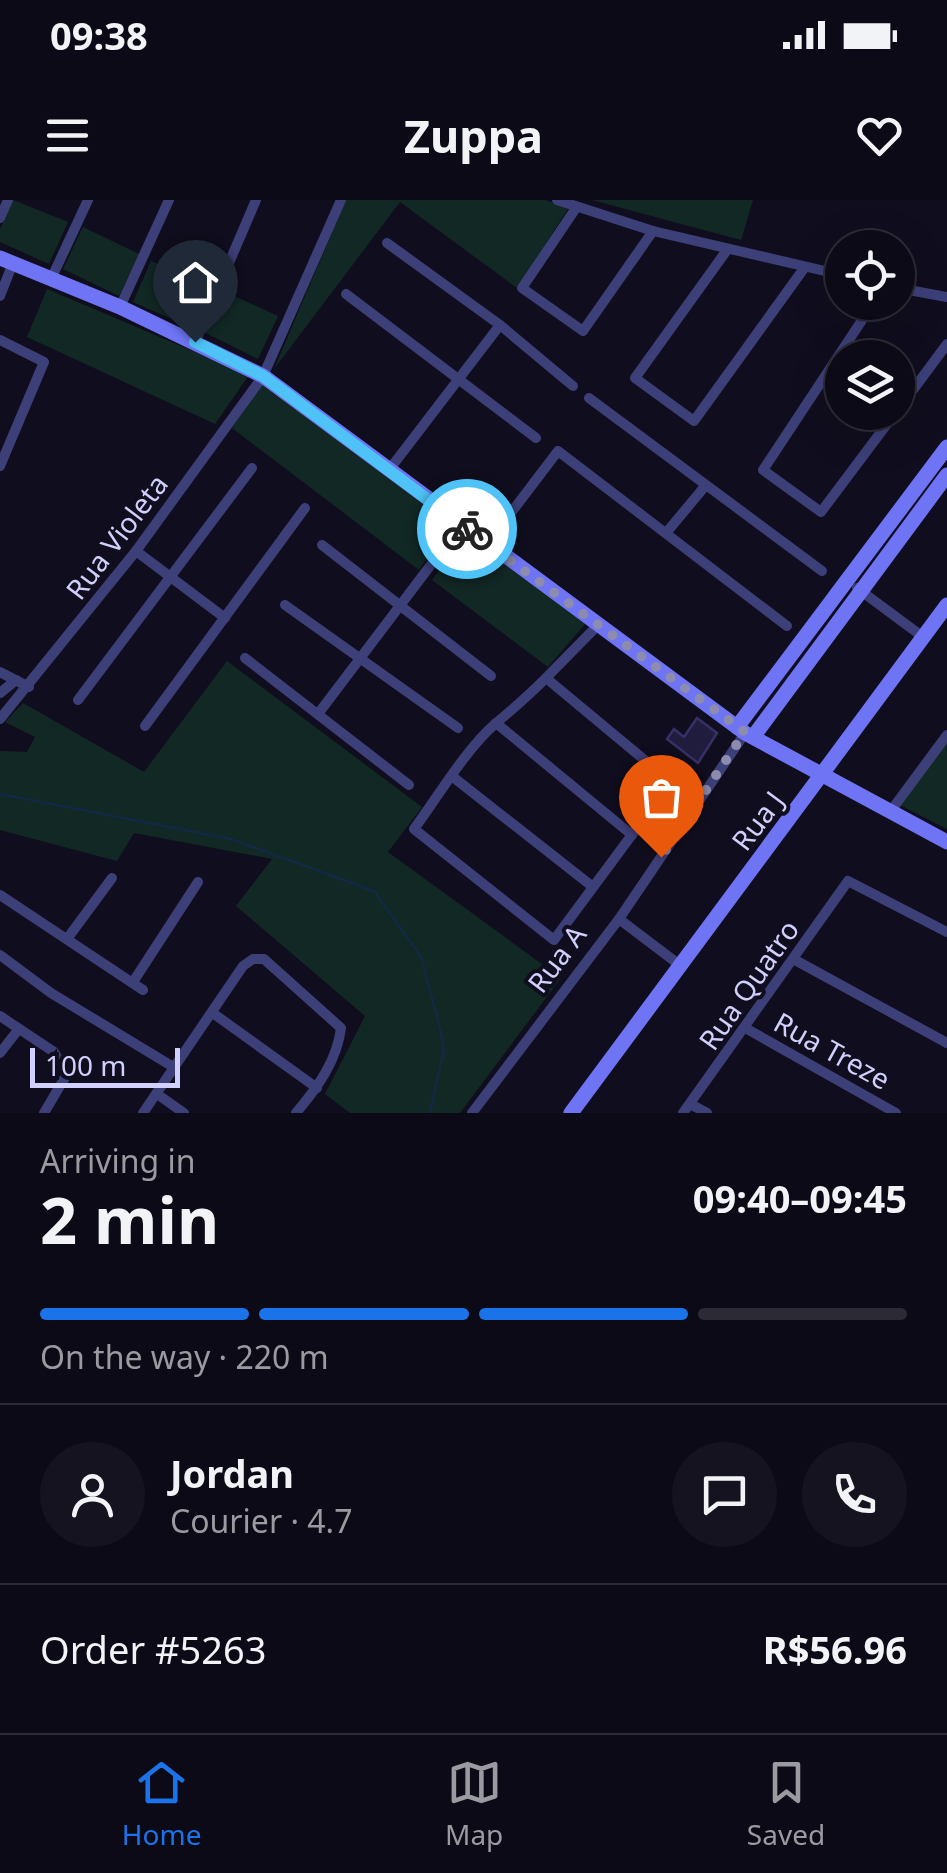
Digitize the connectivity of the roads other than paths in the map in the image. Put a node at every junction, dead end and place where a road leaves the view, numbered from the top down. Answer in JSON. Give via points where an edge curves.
{"nodes":[{"id":1,"x":8,"y":200,"type":"edge"},
{"id":2,"x":88,"y":200,"type":"edge"},
{"id":3,"x":169,"y":200,"type":"edge"},
{"id":4,"x":256,"y":200,"type":"edge"},
{"id":5,"x":341,"y":200,"type":"edge"},
{"id":6,"x":557,"y":200,"type":"edge"},
{"id":7,"x":576,"y":208,"type":"junction"},
{"id":8,"x":0,"y":218,"type":"edge"},
{"id":9,"x":653,"y":231,"type":"junction"},
{"id":10,"x":387,"y":243,"type":"dead end"},
{"id":11,"x":727,"y":250,"type":"junction"},
{"id":12,"x":7,"y":260,"type":"edge"},
{"id":13,"x":805,"y":267,"type":"junction"},
{"id":14,"x":825,"y":272,"type":"edge"},
{"id":15,"x":52,"y":277,"type":"junction"},
{"id":16,"x":915,"y":291,"type":"edge"},
{"id":17,"x":346,"y":294,"type":"dead end"},
{"id":18,"x":0,"y":296,"type":"edge"},
{"id":19,"x":947,"y":298,"type":"edge"},
{"id":20,"x":120,"y":307,"type":"junction"},
{"id":21,"x":500,"y":325,"type":"junction"},
{"id":22,"x":0,"y":340,"type":"edge"},
{"id":23,"x":195,"y":342,"type":"junction"},
{"id":24,"x":947,"y":344,"type":"edge"},
{"id":25,"x":263,"y":376,"type":"junction"},
{"id":26,"x":460,"y":376,"type":"junction"},
{"id":27,"x":825,"y":376,"type":"edge"},
{"id":28,"x":573,"y":386,"type":"dead end"},
{"id":29,"x":915,"y":387,"type":"edge"},
{"id":30,"x":589,"y":398,"type":"dead end"},
{"id":31,"x":883,"y":430,"type":"edge"},
{"id":32,"x":536,"y":438,"type":"dead end"},
{"id":33,"x":947,"y":447,"type":"edge"},
{"id":34,"x":0,"y":466,"type":"edge"},
{"id":35,"x":252,"y":468,"type":"dead end"},
{"id":36,"x":389,"y":470,"type":"junction"},
{"id":37,"x":947,"y":475,"type":"edge"},
{"id":38,"x":706,"y":485,"type":"junction"},
{"id":39,"x":305,"y":508,"type":"dead end"},
{"id":40,"x":910,"y":511,"type":"junction"},
{"id":41,"x":461,"y":524,"type":"junction"},
{"id":42,"x":666,"y":533,"type":"junction"},
{"id":43,"x":488,"y":543,"type":"junction"},
{"id":44,"x":322,"y":545,"type":"dead end"},
{"id":45,"x":136,"y":551,"type":"junction"},
{"id":46,"x":822,"y":571,"type":"dead end"},
{"id":47,"x":169,"y":577,"type":"junction"},
{"id":48,"x":854,"y":586,"type":"junction"},
{"id":49,"x":401,"y":602,"type":"junction"},
{"id":50,"x":947,"y":605,"type":"edge"},
{"id":51,"x":285,"y":606,"type":"dead end"},
{"id":52,"x":225,"y":618,"type":"junction"},
{"id":53,"x":598,"y":625,"type":"junction"},
{"id":54,"x":787,"y":626,"type":"dead end"},
{"id":55,"x":924,"y":637,"type":"junction"},
{"id":56,"x":245,"y":658,"type":"dead end"},
{"id":57,"x":359,"y":658,"type":"junction"},
{"id":58,"x":0,"y":672,"type":"edge"},
{"id":59,"x":491,"y":676,"type":"dead end"},
{"id":60,"x":546,"y":678,"type":"junction"},
{"id":61,"x":16,"y":680,"type":"junction"},
{"id":62,"x":29,"y":687,"type":"junction"},
{"id":63,"x":0,"y":693,"type":"edge"},
{"id":64,"x":78,"y":700,"type":"dead end"},
{"id":65,"x":318,"y":714,"type":"junction"},
{"id":66,"x":0,"y":719,"type":"edge"},
{"id":67,"x":496,"y":723,"type":"junction"},
{"id":68,"x":145,"y":726,"type":"dead end"},
{"id":69,"x":458,"y":728,"type":"dead end"},
{"id":70,"x":745,"y":732,"type":"junction"},
{"id":71,"x":947,"y":734,"type":"edge"},
{"id":72,"x":822,"y":776,"type":"junction"},
{"id":73,"x":453,"y":778,"type":"junction"},
{"id":74,"x":409,"y":785,"type":"dead end"},
{"id":75,"x":890,"y":812,"type":"junction"},
{"id":76,"x":632,"y":834,"type":"junction"},
{"id":77,"x":947,"y":842,"type":"edge"},
{"id":78,"x":112,"y":878,"type":"dead end"},
{"id":79,"x":198,"y":882,"type":"dead end"},
{"id":80,"x":594,"y":886,"type":"junction"},
{"id":81,"x":0,"y":895,"type":"edge"},
{"id":82,"x":618,"y":919,"type":"junction"},
{"id":83,"x":947,"y":932,"type":"edge"},
{"id":84,"x":66,"y":939,"type":"junction"},
{"id":85,"x":0,"y":955,"type":"edge"},
{"id":86,"x":795,"y":960,"type":"junction"},
{"id":87,"x":681,"y":966,"type":"junction"},
{"id":88,"x":214,"y":1014,"type":"junction"},
{"id":89,"x":0,"y":1016,"type":"edge"},
{"id":90,"x":747,"y":1029,"type":"junction"},
{"id":91,"x":18,"y":1030,"type":"junction"},
{"id":92,"x":947,"y":1043,"type":"edge"},
{"id":93,"x":0,"y":1053,"type":"edge"},
{"id":94,"x":174,"y":1068,"type":"junction"},
{"id":95,"x":317,"y":1088,"type":"junction"},
{"id":96,"x":157,"y":1094,"type":"junction"},
{"id":97,"x":687,"y":1108,"type":"edge"},
{"id":98,"x":44,"y":1113,"type":"edge"},
{"id":99,"x":142,"y":1113,"type":"edge"},
{"id":100,"x":184,"y":1113,"type":"edge"},
{"id":101,"x":296,"y":1113,"type":"edge"},
{"id":102,"x":472,"y":1113,"type":"edge"},
{"id":103,"x":571,"y":1113,"type":"edge"},
{"id":104,"x":708,"y":1113,"type":"edge"},
{"id":105,"x":896,"y":1113,"type":"edge"}],
"edges":[{"from":1,"to":8,"type":"street"},
{"from":2,"to":15,"type":"street"},
{"from":3,"to":20,"type":"street"},
{"from":4,"to":23,"type":"street"},
{"from":5,"to":25,"type":"street","name":"Rua Violeta"},
{"from":6,"to":7,"type":"street"},
{"from":7,"to":9,"type":"street"},
{"from":7,"to":9,"type":"street","via":[[522,288],[583,331]]},
{"from":9,"to":11,"type":"street"},
{"from":10,"to":21,"type":"street"},
{"from":11,"to":13,"type":"street"},
{"from":11,"to":13,"type":"street","via":[[635,378],[694,421]]},
{"from":12,"to":15,"type":"main road"},
{"from":12,"to":18,"type":"street"},
{"from":13,"to":14,"type":"street"},
{"from":15,"to":20,"type":"main road"},
{"from":16,"to":19,"type":"street"},
{"from":17,"to":26,"type":"street"},
{"from":20,"to":23,"type":"main road"},
{"from":21,"to":26,"type":"street"},
{"from":21,"to":28,"type":"street"},
{"from":22,"to":34,"type":"street","via":[[44,362]]},
{"from":23,"to":25,"type":"main road"},
{"from":24,"to":29,"type":"street"},
{"from":25,"to":36,"type":"main road"},
{"from":25,"to":45,"type":"street","name":"Rua Violeta"},
{"from":26,"to":32,"type":"street"},
{"from":26,"to":36,"type":"street"},
{"from":27,"to":31,"type":"street","via":[[763,470],[821,512]]},
{"from":30,"to":38,"type":"street"},
{"from":33,"to":40,"type":"main road","name":"Rua A"},
{"from":35,"to":47,"type":"street"},
{"from":36,"to":41,"type":"main road"},
{"from":37,"to":40,"type":"main road","name":"Rua A"},
{"from":38,"to":42,"type":"street"},
{"from":38,"to":46,"type":"street"},
{"from":39,"to":52,"type":"street"},
{"from":40,"to":48,"type":"main road","name":"Rua A"},
{"from":41,"to":43,"type":"main road"},
{"from":41,"to":49,"type":"street"},
{"from":42,"to":43,"type":"street","via":[[558,451]]},
{"from":42,"to":54,"type":"street"},
{"from":43,"to":53,"type":"main road"},
{"from":44,"to":49,"type":"street"},
{"from":45,"to":47,"type":"street"},
{"from":45,"to":62,"type":"street","name":"Rua Violeta"},
{"from":47,"to":52,"type":"street"},
{"from":47,"to":64,"type":"street"},
{"from":48,"to":55,"type":"street"},
{"from":48,"to":70,"type":"main road","name":"Rua A"},
{"from":49,"to":57,"type":"street"},
{"from":49,"to":59,"type":"street"},
{"from":50,"to":55,"type":"main road","name":"Rua J"},
{"from":51,"to":57,"type":"street"},
{"from":52,"to":68,"type":"street"},
{"from":53,"to":60,"type":"street"},
{"from":53,"to":70,"type":"main road"},
{"from":55,"to":72,"type":"main road","name":"Rua J"},
{"from":56,"to":65,"type":"street"},
{"from":57,"to":65,"type":"street"},
{"from":57,"to":69,"type":"street"},
{"from":58,"to":61,"type":"street"},
{"from":60,"to":67,"type":"street"},
{"from":60,"to":76,"type":"street","via":[[671,782]]},
{"from":61,"to":62,"type":"street"},
{"from":61,"to":63,"type":"street"},
{"from":62,"to":66,"type":"street","name":"Rua Violeta"},
{"from":65,"to":74,"type":"street"},
{"from":67,"to":73,"type":"street"},
{"from":67,"to":76,"type":"street"},
{"from":70,"to":72,"type":"main road"},
{"from":70,"to":82,"type":"street","name":"Rua A"},
{"from":71,"to":75,"type":"street"},
{"from":72,"to":75,"type":"main road"},
{"from":72,"to":87,"type":"main road","name":"Rua J"},
{"from":73,"to":80,"type":"street"},
{"from":73,"to":80,"type":"street","via":[[414,829],[554,940]]},
{"from":75,"to":77,"type":"main road"},
{"from":76,"to":80,"type":"street"},
{"from":78,"to":84,"type":"street"},
{"from":79,"to":84,"type":"street","via":[[138,986]]},
{"from":81,"to":84,"type":"street"},
{"from":82,"to":87,"type":"street"},
{"from":82,"to":102,"type":"street","name":"Rua A"},
{"from":83,"to":86,"type":"street","name":"Rua Quatro","via":[[848,881]]},
{"from":85,"to":94,"type":"street"},
{"from":86,"to":90,"type":"street","name":"Rua Quatro"},
{"from":86,"to":92,"type":"street"},
{"from":87,"to":103,"type":"main road","name":"Rua J"},
{"from":88,"to":94,"type":"street"},
{"from":88,"to":95,"type":"street"},
{"from":88,"to":95,"type":"street","via":[[243,966],[264,959],[341,1028]]},
{"from":89,"to":91,"type":"street"},
{"from":90,"to":97,"type":"street","name":"Rua Quatro"},
{"from":90,"to":105,"type":"street","name":"Rua Treze"},
{"from":91,"to":93,"type":"street"},
{"from":91,"to":98,"type":"street","via":[[54,1052],[67,1074]]},
{"from":94,"to":96,"type":"street"},
{"from":95,"to":101,"type":"street"},
{"from":96,"to":99,"type":"street"},
{"from":96,"to":100,"type":"street"},
{"from":97,"to":104,"type":"street"}]}
